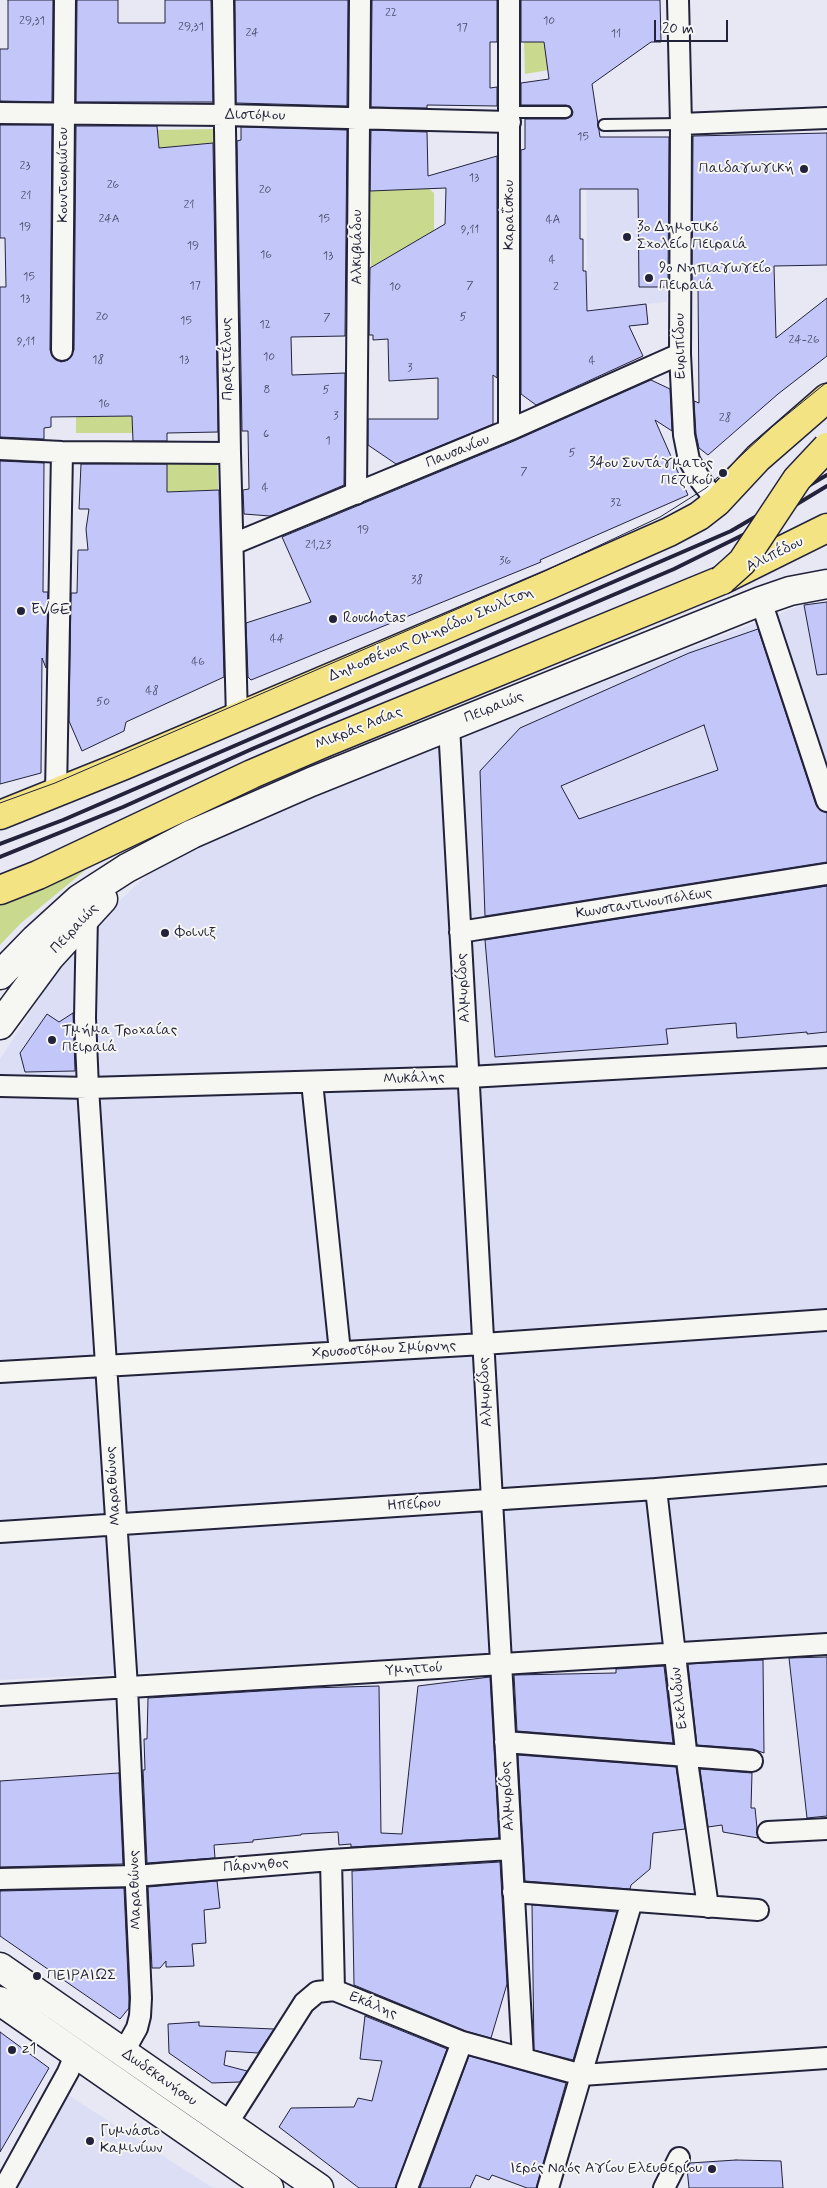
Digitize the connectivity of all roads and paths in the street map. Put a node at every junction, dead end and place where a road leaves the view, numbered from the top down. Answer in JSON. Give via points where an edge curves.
{"nodes":[{"id":1,"x":65,"y":0,"type":"edge"},
{"id":2,"x":223,"y":0,"type":"edge"},
{"id":3,"x":360,"y":0,"type":"edge"},
{"id":4,"x":509,"y":0,"type":"edge"},
{"id":5,"x":678,"y":0,"type":"edge"},
{"id":6,"x":566,"y":112,"type":"dead end"},
{"id":7,"x":0,"y":113,"type":"edge"},
{"id":8,"x":64,"y":113,"type":"junction"},
{"id":9,"x":225,"y":115,"type":"junction"},
{"id":10,"x":510,"y":117,"type":"junction"},
{"id":11,"x":827,"y":118,"type":"edge"},
{"id":12,"x":359,"y":119,"type":"junction"},
{"id":13,"x":681,"y":124,"type":"junction"},
{"id":14,"x":604,"y":125,"type":"dead end"},
{"id":15,"x":62,"y":350,"type":"dead end"},
{"id":16,"x":680,"y":354,"type":"junction"},
{"id":17,"x":827,"y":398,"type":"edge"},
{"id":18,"x":509,"y":430,"type":"junction"},
{"id":19,"x":827,"y":448,"type":"edge"},
{"id":20,"x":0,"y":449,"type":"edge"},
{"id":21,"x":62,"y":452,"type":"junction"},
{"id":22,"x":230,"y":453,"type":"junction"},
{"id":23,"x":356,"y":494,"type":"junction"},
{"id":24,"x":717,"y":502,"type":"junction"},
{"id":25,"x":827,"y":528,"type":"edge"},
{"id":26,"x":233,"y":544,"type":"junction"},
{"id":27,"x":722,"y":580,"type":"junction"},
{"id":28,"x":827,"y":584,"type":"edge"},
{"id":29,"x":761,"y":601,"type":"junction"},
{"id":30,"x":237,"y":718,"type":"junction"},
{"id":31,"x":449,"y":726,"type":"junction"},
{"id":32,"x":56,"y":793,"type":"junction"},
{"id":33,"x":827,"y":801,"type":"edge"},
{"id":34,"x":0,"y":815,"type":"edge"},
{"id":35,"x":166,"y":848,"type":"junction"},
{"id":36,"x":827,"y":874,"type":"edge"},
{"id":37,"x":0,"y":890,"type":"edge"},
{"id":38,"x":87,"y":915,"type":"junction"},
{"id":39,"x":460,"y":932,"type":"junction"},
{"id":40,"x":0,"y":975,"type":"edge"},
{"id":41,"x":0,"y":1025,"type":"edge"},
{"id":42,"x":827,"y":1057,"type":"edge"},
{"id":43,"x":468,"y":1077,"type":"junction"},
{"id":44,"x":312,"y":1082,"type":"junction"},
{"id":45,"x":0,"y":1086,"type":"edge"},
{"id":46,"x":88,"y":1088,"type":"junction"},
{"id":47,"x":827,"y":1320,"type":"edge"},
{"id":48,"x":483,"y":1344,"type":"junction"},
{"id":49,"x":340,"y":1352,"type":"junction"},
{"id":50,"x":106,"y":1365,"type":"junction"},
{"id":51,"x":0,"y":1372,"type":"edge"},
{"id":52,"x":827,"y":1475,"type":"edge"},
{"id":53,"x":656,"y":1489,"type":"junction"},
{"id":54,"x":492,"y":1499,"type":"junction"},
{"id":55,"x":116,"y":1525,"type":"junction"},
{"id":56,"x":0,"y":1532,"type":"edge"},
{"id":57,"x":827,"y":1644,"type":"edge"},
{"id":58,"x":675,"y":1654,"type":"junction"},
{"id":59,"x":501,"y":1664,"type":"junction"},
{"id":60,"x":127,"y":1687,"type":"junction"},
{"id":61,"x":0,"y":1695,"type":"edge"},
{"id":62,"x":505,"y":1742,"type":"junction"},
{"id":63,"x":686,"y":1756,"type":"junction"},
{"id":64,"x":752,"y":1762,"type":"dead end"},
{"id":65,"x":827,"y":1829,"type":"edge"},
{"id":66,"x":768,"y":1832,"type":"dead end"},
{"id":67,"x":511,"y":1849,"type":"junction"},
{"id":68,"x":331,"y":1860,"type":"junction"},
{"id":69,"x":135,"y":1876,"type":"junction"},
{"id":70,"x":0,"y":1879,"type":"edge"},
{"id":71,"x":514,"y":1892,"type":"junction"},
{"id":72,"x":632,"y":1901,"type":"junction"},
{"id":73,"x":708,"y":1906,"type":"junction"},
{"id":74,"x":758,"y":1910,"type":"dead end"},
{"id":75,"x":0,"y":1967,"type":"edge"},
{"id":76,"x":334,"y":1990,"type":"junction"},
{"id":77,"x":0,"y":2001,"type":"edge"},
{"id":78,"x":462,"y":2042,"type":"junction"},
{"id":79,"x":76,"y":2053,"type":"junction"},
{"id":80,"x":123,"y":2053,"type":"junction"},
{"id":81,"x":523,"y":2058,"type":"junction"},
{"id":82,"x":827,"y":2058,"type":"edge"},
{"id":83,"x":582,"y":2075,"type":"junction"},
{"id":84,"x":226,"y":2124,"type":"junction"},
{"id":85,"x":679,"y":2158,"type":"dead end"},
{"id":86,"x":4,"y":2188,"type":"edge"},
{"id":87,"x":269,"y":2188,"type":"edge"},
{"id":88,"x":319,"y":2188,"type":"edge"},
{"id":89,"x":408,"y":2188,"type":"edge"},
{"id":90,"x":548,"y":2188,"type":"edge"},
{"id":91,"x":664,"y":2188,"type":"edge"}],
"edges":[{"from":1,"to":8,"type":"street","name":"Κουντουριώτου"},
{"from":2,"to":9,"type":"street","name":"Πραξιτέλους"},
{"from":3,"to":12,"type":"street","name":"Αλκιβιάδου"},
{"from":4,"to":10,"type":"street","name":"Καραΐσκου"},
{"from":5,"to":13,"type":"street","name":"Ευριπίδου"},
{"from":6,"to":10,"type":"lane","name":"Διστόμου"},
{"from":7,"to":8,"type":"street","name":"Διστόμου"},
{"from":8,"to":9,"type":"street","name":"Διστόμου"},
{"from":8,"to":15,"type":"street","name":"Κουντουριώτου"},
{"from":9,"to":12,"type":"street","name":"Διστόμου"},
{"from":9,"to":22,"type":"street","name":"Πραξιτέλους"},
{"from":10,"to":12,"type":"street","name":"Διστόμου"},
{"from":10,"to":18,"type":"street","name":"Καραΐσκου"},
{"from":11,"to":13,"type":"street"},
{"from":12,"to":23,"type":"street","name":"Αλκιβιάδου"},
{"from":13,"to":14,"type":"lane"},
{"from":13,"to":16,"type":"street","name":"Ευριπίδου"},
{"from":16,"to":18,"type":"street","name":"Παυσανίου"},
{"from":16,"to":24,"type":"street","name":"Ευριπίδου","via":[[685,450],[701,481]]},
{"from":17,"to":24,"type":"main road","name":"Δημοσθένους Ομηρίδου Σκυλίτση","via":[[758,458]]},
{"from":18,"to":23,"type":"street","name":"Παυσανίου"},
{"from":19,"to":27,"type":"main road","bridge":true,"via":[[798,479],[742,562]]},
{"from":20,"to":21,"type":"street"},
{"from":21,"to":22,"type":"street"},
{"from":21,"to":32,"type":"street"},
{"from":22,"to":26,"type":"street","name":"Πραξιτέλους"},
{"from":23,"to":26,"type":"street","name":"Παυσανίου"},
{"from":24,"to":30,"type":"main road","name":"Δημοσθένους Ομηρίδου Σκυλίτση","via":[[669,532]]},
{"from":25,"to":27,"type":"main road","name":"Αλιπέδου","bridge":true},
{"from":26,"to":30,"type":"street","name":"Πραξιτέλους"},
{"from":27,"to":37,"type":"main road","name":"Μικράς Ασίας","via":[[252,774]]},
{"from":28,"to":29,"type":"main road","name":"Πειραιώς"},
{"from":29,"to":31,"type":"main road","name":"Πειραιώς"},
{"from":29,"to":33,"type":"street"},
{"from":30,"to":32,"type":"main road","name":"Δημοσθένους Ομηρίδου Σκυλίτση"},
{"from":31,"to":35,"type":"main road","name":"Πειραιώς","via":[[233,815]]},
{"from":31,"to":39,"type":"street","name":"Αλμυρίδος"},
{"from":32,"to":34,"type":"main road","name":"Δημοσθένους Ομηρίδου Σκυλίτση"},
{"from":35,"to":38,"type":"main road","name":"Πειραιώς","via":[[131,874]]},
{"from":35,"to":40,"type":"main road","name":"Πειραιώς","via":[[79,899]]},
{"from":36,"to":39,"type":"street","name":"Κωνσταντινουπόλεως"},
{"from":38,"to":41,"type":"main road","name":"Πειραιώς","via":[[50,957]]},
{"from":38,"to":46,"type":"street","name":"Μαραθώνος","via":[[85,1018]]},
{"from":39,"to":43,"type":"street","name":"Αλμυρίδος"},
{"from":42,"to":43,"type":"street","name":"Μυκάλης"},
{"from":43,"to":44,"type":"street","name":"Μυκάλης"},
{"from":43,"to":48,"type":"street","name":"Αλμυρίδος"},
{"from":44,"to":46,"type":"street","name":"Μυκάλης"},
{"from":44,"to":49,"type":"street"},
{"from":45,"to":46,"type":"street","name":"Μυκάλης"},
{"from":46,"to":50,"type":"street","name":"Μαραθώνος"},
{"from":47,"to":48,"type":"street","name":"Χρυσοστόμου Σμύρνης"},
{"from":48,"to":49,"type":"street","name":"Χρυσοστόμου Σμύρνης"},
{"from":48,"to":54,"type":"street","name":"Αλμυρίδος"},
{"from":49,"to":50,"type":"street","name":"Χρυσοστόμου Σμύρνης"},
{"from":50,"to":51,"type":"street","name":"Χρυσοστόμου Σμύρνης"},
{"from":50,"to":55,"type":"street","name":"Μαραθώνος"},
{"from":52,"to":53,"type":"street","name":"Ηπείρου"},
{"from":53,"to":54,"type":"street","name":"Ηπείρου"},
{"from":53,"to":58,"type":"street","name":"Εχελιδών"},
{"from":54,"to":55,"type":"street","name":"Ηπείρου"},
{"from":54,"to":59,"type":"street","name":"Αλμυρίδος"},
{"from":55,"to":56,"type":"street","name":"Ηπείρου"},
{"from":55,"to":60,"type":"street","name":"Μαραθώνος"},
{"from":57,"to":58,"type":"street","name":"Υμηττού"},
{"from":58,"to":59,"type":"street","name":"Υμηττού"},
{"from":58,"to":63,"type":"street","name":"Εχελιδών"},
{"from":59,"to":60,"type":"street","name":"Υμηττού"},
{"from":59,"to":62,"type":"street","name":"Αλμυρίδος"},
{"from":60,"to":61,"type":"street","name":"Υμηττού"},
{"from":60,"to":69,"type":"street","name":"Μαραθώνος"},
{"from":62,"to":63,"type":"street"},
{"from":62,"to":67,"type":"street","name":"Αλμυρίδος"},
{"from":63,"to":64,"type":"street"},
{"from":63,"to":73,"type":"street","name":"Εχελιδών"},
{"from":65,"to":66,"type":"street"},
{"from":67,"to":68,"type":"street","name":"Πάρνηθος"},
{"from":67,"to":71,"type":"street","name":"Αλμυρίδος"},
{"from":68,"to":69,"type":"street","name":"Πάρνηθος"},
{"from":68,"to":76,"type":"street"},
{"from":69,"to":70,"type":"street","name":"Πάρνηθος"},
{"from":69,"to":80,"type":"street","name":"Μαραθώνος","via":[[140,2016]]},
{"from":71,"to":72,"type":"street"},
{"from":71,"to":81,"type":"street","name":"Αλμυρίδος"},
{"from":72,"to":73,"type":"street"},
{"from":72,"to":83,"type":"street"},
{"from":73,"to":74,"type":"street"},
{"from":75,"to":80,"type":"main road","name":"Δωδεκανήσου"},
{"from":76,"to":78,"type":"street","name":"Εκάλης"},
{"from":76,"to":84,"type":"street","name":"Εκάλης","via":[[317,1992],[304,2003]]},
{"from":77,"to":79,"type":"main road","name":"Δωδεκανήσου"},
{"from":78,"to":81,"type":"street","name":"Εκάλης"},
{"from":78,"to":89,"type":"street"},
{"from":79,"to":86,"type":"street"},
{"from":79,"to":87,"type":"main road","name":"Δωδεκανήσου"},
{"from":80,"to":84,"type":"main road","name":"Δωδεκανήσου"},
{"from":81,"to":83,"type":"street","name":"Εκάλης"},
{"from":82,"to":83,"type":"street"},
{"from":83,"to":90,"type":"street"},
{"from":84,"to":88,"type":"main road","name":"Δωδεκανήσου"},
{"from":85,"to":91,"type":"street"}]}
